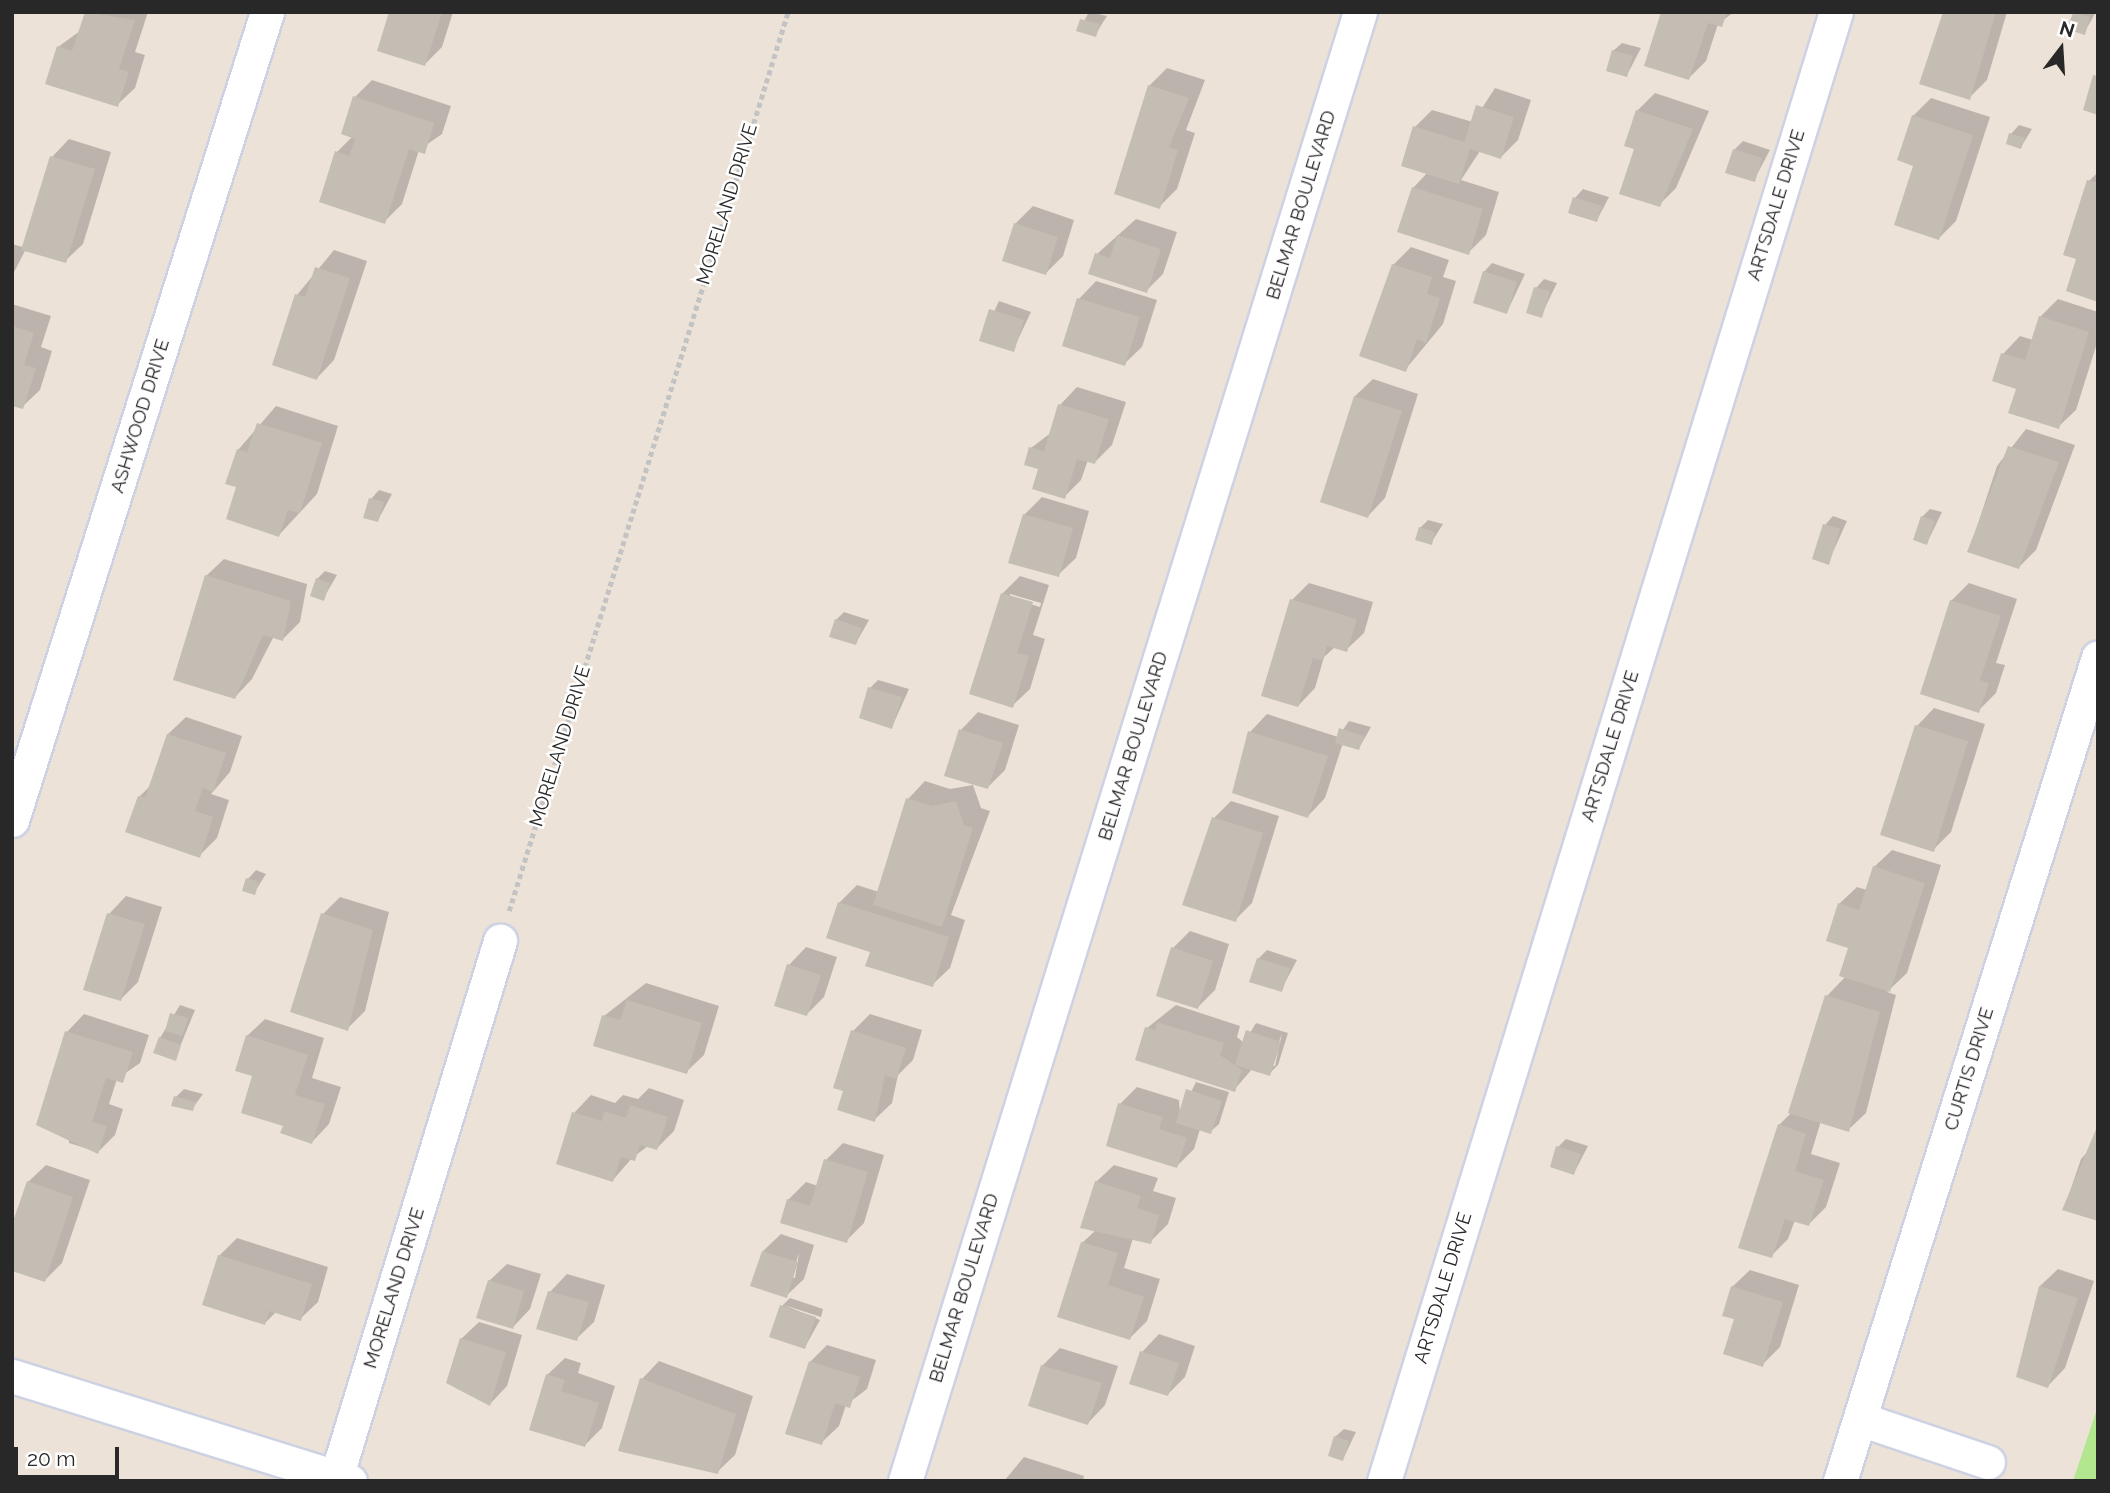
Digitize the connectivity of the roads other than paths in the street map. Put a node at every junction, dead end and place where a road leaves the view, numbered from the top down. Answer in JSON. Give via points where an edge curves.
{"nodes":[{"id":1,"x":267,"y":12,"type":"edge"},
{"id":2,"x":1360,"y":12,"type":"edge"},
{"id":3,"x":1836,"y":12,"type":"edge"},
{"id":4,"x":2098,"y":657,"type":"edge"},
{"id":5,"x":12,"y":820,"type":"edge"},
{"id":6,"x":500,"y":941,"type":"road end"},
{"id":7,"x":12,"y":1376,"type":"edge"},
{"id":8,"x":1860,"y":1419,"type":"junction"},
{"id":9,"x":1988,"y":1462,"type":"dead end"},
{"id":10,"x":340,"y":1479,"type":"edge"},
{"id":11,"x":905,"y":1481,"type":"edge"},
{"id":12,"x":1384,"y":1481,"type":"edge"},
{"id":13,"x":1840,"y":1481,"type":"edge"}],
"edges":[{"from":1,"to":5,"type":"street","name":"ASHWOOD DRIVE"},
{"from":2,"to":11,"type":"street","name":"BELMAR BOULEVARD"},
{"from":3,"to":12,"type":"street","name":"ARTSDALE DRIVE"},
{"from":4,"to":8,"type":"street","name":"CURTIS DRIVE"},
{"from":6,"to":10,"type":"street","name":"MORELAND DRIVE"},
{"from":7,"to":10,"type":"street"},
{"from":8,"to":9,"type":"street"},
{"from":8,"to":13,"type":"street","name":"CURTIS DRIVE"}]}
